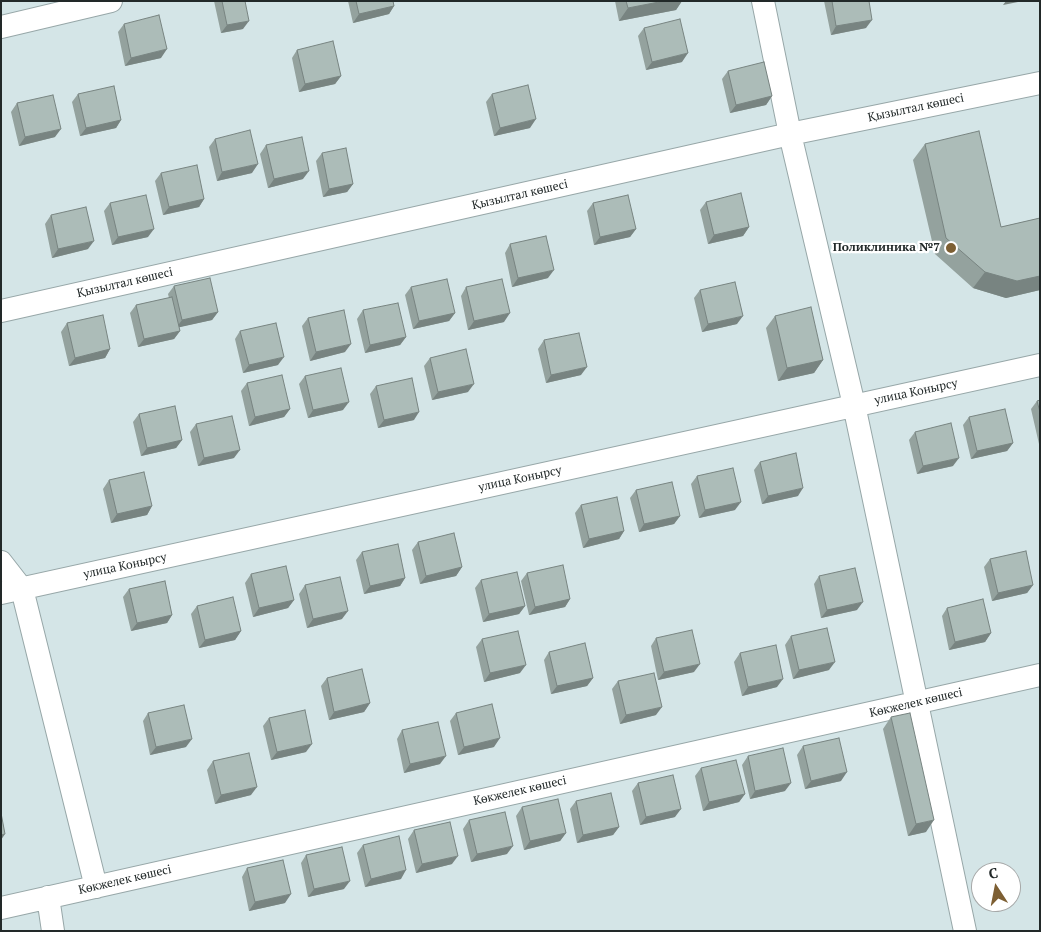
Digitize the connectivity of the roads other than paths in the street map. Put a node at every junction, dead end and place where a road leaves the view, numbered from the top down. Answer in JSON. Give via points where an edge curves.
{"nodes":[{"id":1,"x":111,"y":1,"type":"edge"},
{"id":2,"x":763,"y":1,"type":"edge"},
{"id":3,"x":1,"y":27,"type":"edge"},
{"id":4,"x":1040,"y":83,"type":"edge"},
{"id":5,"x":790,"y":134,"type":"junction"},
{"id":6,"x":1,"y":311,"type":"edge"},
{"id":7,"x":1040,"y":365,"type":"edge"},
{"id":8,"x":854,"y":405,"type":"junction"},
{"id":9,"x":1,"y":562,"type":"edge"},
{"id":10,"x":11,"y":591,"type":"edge"},
{"id":11,"x":1040,"y":675,"type":"edge"},
{"id":12,"x":918,"y":703,"type":"junction"},
{"id":13,"x":96,"y":887,"type":"junction"},
{"id":14,"x":48,"y":897,"type":"junction"},
{"id":15,"x":1,"y":908,"type":"edge"},
{"id":16,"x":53,"y":931,"type":"edge"},
{"id":17,"x":965,"y":931,"type":"edge"}],
"edges":[{"from":1,"to":3,"type":"street"},
{"from":2,"to":5,"type":"street"},
{"from":4,"to":5,"type":"street","name":"Қызылтал көшесі"},
{"from":5,"to":6,"type":"street","name":"Қызылтал көшесі"},
{"from":5,"to":8,"type":"street"},
{"from":7,"to":8,"type":"street","name":"улица Конырсу"},
{"from":8,"to":10,"type":"street","name":"улица Конырсу"},
{"from":8,"to":12,"type":"street"},
{"from":9,"to":10,"type":"street"},
{"from":10,"to":13,"type":"street"},
{"from":11,"to":12,"type":"street","name":"Көкжелек көшесі"},
{"from":12,"to":13,"type":"street","name":"Көкжелек көшесі"},
{"from":12,"to":17,"type":"street"},
{"from":13,"to":14,"type":"street","name":"Көкжелек көшесі"},
{"from":14,"to":15,"type":"street","name":"Көкжелек көшесі"},
{"from":14,"to":16,"type":"street"}]}
